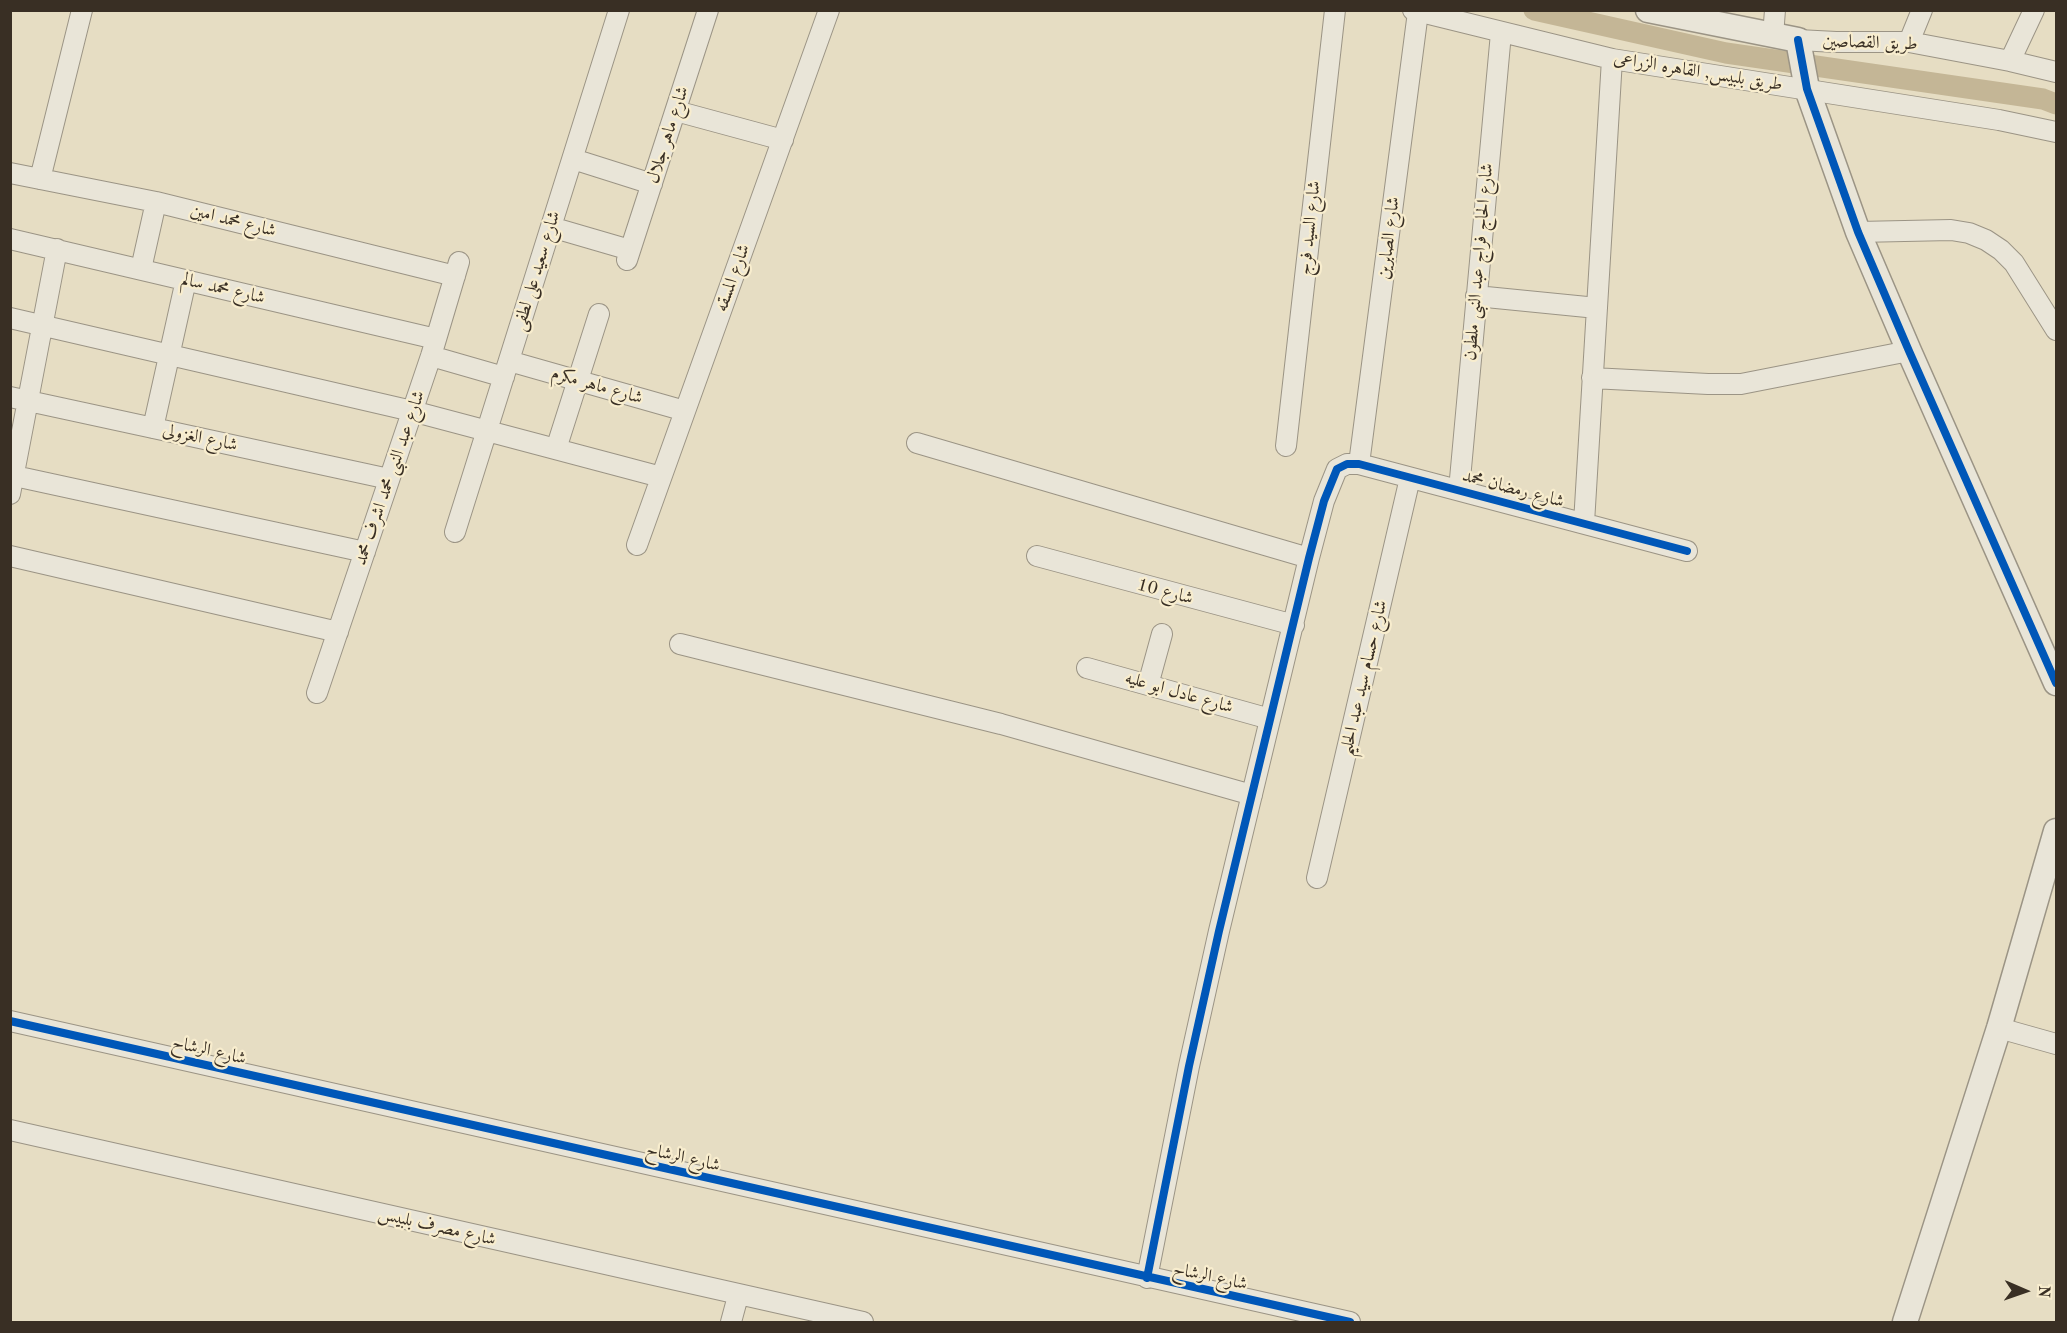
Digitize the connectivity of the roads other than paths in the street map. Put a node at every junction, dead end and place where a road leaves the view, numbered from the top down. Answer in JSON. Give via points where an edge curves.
{"nodes":[{"id":1,"x":82,"y":10,"type":"edge"},
{"id":2,"x":619,"y":10,"type":"edge"},
{"id":3,"x":708,"y":10,"type":"edge"},
{"id":4,"x":829,"y":10,"type":"edge"},
{"id":5,"x":1335,"y":10,"type":"edge"},
{"id":6,"x":1648,"y":10,"type":"edge"},
{"id":7,"x":1775,"y":10,"type":"edge"},
{"id":8,"x":1922,"y":10,"type":"edge"},
{"id":9,"x":2034,"y":10,"type":"edge"},
{"id":10,"x":1416,"y":11,"type":"edge"},
{"id":11,"x":1682,"y":14,"type":"edge"},
{"id":12,"x":1501,"y":33,"type":"junction"},
{"id":13,"x":1773,"y":36,"type":"junction"},
{"id":14,"x":1909,"y":42,"type":"junction"},
{"id":15,"x":1799,"y":44,"type":"junction"},
{"id":16,"x":1612,"y":59,"type":"junction"},
{"id":17,"x":2010,"y":61,"type":"junction"},
{"id":18,"x":2056,"y":72,"type":"edge"},
{"id":19,"x":1806,"y":84,"type":"junction"},
{"id":20,"x":675,"y":111,"type":"junction"},
{"id":21,"x":2056,"y":132,"type":"edge"},
{"id":22,"x":783,"y":140,"type":"junction"},
{"id":23,"x":573,"y":159,"type":"junction"},
{"id":24,"x":10,"y":173,"type":"edge"},
{"id":25,"x":40,"y":179,"type":"junction"},
{"id":26,"x":652,"y":184,"type":"junction"},
{"id":27,"x":156,"y":202,"type":"junction"},
{"id":28,"x":551,"y":227,"type":"junction"},
{"id":29,"x":1858,"y":232,"type":"junction"},
{"id":30,"x":10,"y":239,"type":"edge"},
{"id":31,"x":57,"y":249,"type":"junction"},
{"id":32,"x":141,"y":269,"type":"junction"},
{"id":33,"x":457,"y":269,"type":"joint"},
{"id":34,"x":186,"y":280,"type":"junction"},
{"id":35,"x":1476,"y":296,"type":"junction"},
{"id":36,"x":1597,"y":308,"type":"junction"},
{"id":37,"x":599,"y":314,"type":"dead end"},
{"id":38,"x":10,"y":318,"type":"edge"},
{"id":39,"x":43,"y":325,"type":"junction"},
{"id":40,"x":2056,"y":330,"type":"edge"},
{"id":41,"x":433,"y":348,"type":"junction"},
{"id":42,"x":1909,"y":351,"type":"junction"},
{"id":43,"x":169,"y":354,"type":"junction"},
{"id":44,"x":506,"y":369,"type":"junction"},
{"id":45,"x":1592,"y":378,"type":"junction"},
{"id":46,"x":578,"y":380,"type":"junction"},
{"id":47,"x":20,"y":399,"type":"edge"},
{"id":48,"x":412,"y":411,"type":"junction"},
{"id":49,"x":685,"y":411,"type":"junction"},
{"id":50,"x":153,"y":428,"type":"junction"},
{"id":51,"x":487,"y":430,"type":"junction"},
{"id":52,"x":917,"y":443,"type":"dead end"},
{"id":53,"x":1286,"y":446,"type":"dead end"},
{"id":54,"x":556,"y":449,"type":"junction"},
{"id":55,"x":1359,"y":464,"type":"junction"},
{"id":56,"x":661,"y":477,"type":"junction"},
{"id":57,"x":1410,"y":478,"type":"junction"},
{"id":58,"x":389,"y":479,"type":"junction"},
{"id":59,"x":12,"y":481,"type":"edge"},
{"id":60,"x":1459,"y":490,"type":"junction"},
{"id":61,"x":1584,"y":523,"type":"junction"},
{"id":62,"x":455,"y":532,"type":"dead end"},
{"id":63,"x":637,"y":545,"type":"dead end"},
{"id":64,"x":1687,"y":551,"type":"dead end"},
{"id":65,"x":365,"y":552,"type":"junction"},
{"id":66,"x":10,"y":556,"type":"edge"},
{"id":67,"x":1036,"y":556,"type":"dead end"},
{"id":68,"x":1309,"y":558,"type":"junction"},
{"id":69,"x":1294,"y":625,"type":"junction"},
{"id":70,"x":338,"y":632,"type":"junction"},
{"id":71,"x":1162,"y":634,"type":"dead end"},
{"id":72,"x":680,"y":644,"type":"dead end"},
{"id":73,"x":1087,"y":668,"type":"dead end"},
{"id":74,"x":2056,"y":683,"type":"edge"},
{"id":75,"x":1148,"y":685,"type":"junction"},
{"id":76,"x":317,"y":693,"type":"dead end"},
{"id":77,"x":1270,"y":719,"type":"junction"},
{"id":78,"x":1252,"y":795,"type":"junction"},
{"id":79,"x":2056,"y":831,"type":"edge"},
{"id":80,"x":1317,"y":878,"type":"dead end"},
{"id":81,"x":10,"y":1021,"type":"edge"},
{"id":82,"x":2000,"y":1028,"type":"junction"},
{"id":83,"x":2056,"y":1044,"type":"edge"},
{"id":84,"x":10,"y":1130,"type":"edge"},
{"id":85,"x":1147,"y":1278,"type":"junction"},
{"id":86,"x":738,"y":1296,"type":"junction"},
{"id":87,"x":730,"y":1323,"type":"edge"},
{"id":88,"x":863,"y":1323,"type":"edge"},
{"id":89,"x":1350,"y":1323,"type":"edge"},
{"id":90,"x":1905,"y":1323,"type":"edge"}],
"edges":[{"from":1,"to":25,"type":"street"},
{"from":2,"to":23,"type":"street","name":"شارع سعيد على لطفى"},
{"from":3,"to":20,"type":"street","name":"شارع ماهر جلال"},
{"from":4,"to":22,"type":"street","name":"شارع المسقه"},
{"from":5,"to":53,"type":"street","name":"شارع السيد فرج"},
{"from":6,"to":11,"type":"street","name":"طريق القصاصين"},
{"from":7,"to":13,"type":"street"},
{"from":8,"to":14,"type":"street"},
{"from":9,"to":17,"type":"street"},
{"from":10,"to":12,"type":"street","name":"طريق بلبيس, القاهره الزراعى"},
{"from":10,"to":55,"type":"street","name":"شارع الصابرين"},
{"from":11,"to":13,"type":"street","name":"طريق القصاصين"},
{"from":12,"to":16,"type":"street","name":"طريق بلبيس, القاهره الزراعى"},
{"from":12,"to":35,"type":"street","name":"شارع الحاج فراج عبد النبى ملطون"},
{"from":13,"to":15,"type":"street","name":"طريق القصاصين"},
{"from":14,"to":15,"type":"street","name":"طريق القصاصين"},
{"from":14,"to":17,"type":"street","name":"طريق القصاصين"},
{"from":15,"to":19,"type":"street"},
{"from":16,"to":19,"type":"street","name":"طريق بلبيس, القاهره الزراعى"},
{"from":16,"to":36,"type":"street"},
{"from":17,"to":18,"type":"street","name":"طريق القصاصين"},
{"from":19,"to":21,"type":"street","name":"طريق بلبيس, القاهره الزراعى"},
{"from":19,"to":29,"type":"street"},
{"from":20,"to":22,"type":"street"},
{"from":20,"to":26,"type":"street","name":"شارع ماهر جلال"},
{"from":22,"to":49,"type":"street","name":"شارع المسقه"},
{"from":23,"to":26,"type":"street"},
{"from":23,"to":28,"type":"street","name":"شارع سعيد على لطفى"},
{"from":24,"to":25,"type":"street","name":"شارع محمد امين"},
{"from":25,"to":27,"type":"street","name":"شارع محمد امين"},
{"from":26,"to":28,"type":"street","name":"شارع ماهر جلال","via":[[628,255]]},
{"from":27,"to":32,"type":"street"},
{"from":27,"to":33,"type":"street","name":"شارع محمد امين"},
{"from":28,"to":44,"type":"street","name":"شارع سعيد على لطفى"},
{"from":29,"to":40,"type":"street","via":[[1951,230],[1986,240],[2014,263]]},
{"from":29,"to":42,"type":"street"},
{"from":30,"to":31,"type":"street","name":"شارع محمد سالم"},
{"from":31,"to":32,"type":"street","name":"شارع محمد سالم"},
{"from":31,"to":39,"type":"street"},
{"from":32,"to":34,"type":"street","name":"شارع محمد سالم"},
{"from":33,"to":41,"type":"street","name":"شارع عبد النبى محمد اشرف محمد"},
{"from":34,"to":41,"type":"street","name":"شارع محمد سالم"},
{"from":34,"to":43,"type":"street"},
{"from":35,"to":36,"type":"street"},
{"from":35,"to":60,"type":"street","name":"شارع الحاج فراج عبد النبى ملطون"},
{"from":36,"to":45,"type":"street"},
{"from":37,"to":46,"type":"street"},
{"from":38,"to":39,"type":"street"},
{"from":39,"to":43,"type":"street"},
{"from":39,"to":47,"type":"street"},
{"from":41,"to":44,"type":"street","name":"شارع محمد سالم"},
{"from":41,"to":48,"type":"street","name":"شارع عبد النبى محمد اشرف محمد"},
{"from":42,"to":45,"type":"street","via":[[1741,384]]},
{"from":42,"to":74,"type":"street"},
{"from":43,"to":48,"type":"street"},
{"from":43,"to":50,"type":"street"},
{"from":44,"to":46,"type":"street","name":"شارع ماهر مكرم"},
{"from":44,"to":51,"type":"street","name":"شارع سعيد على لطفى"},
{"from":45,"to":61,"type":"street"},
{"from":46,"to":49,"type":"street","name":"شارع ماهر مكرم"},
{"from":46,"to":54,"type":"street"},
{"from":47,"to":50,"type":"street","name":"شارع الغزولى"},
{"from":47,"to":59,"type":"street"},
{"from":48,"to":51,"type":"street"},
{"from":48,"to":58,"type":"street","name":"شارع عبد النبى محمد اشرف محمد"},
{"from":49,"to":56,"type":"street","name":"شارع المسقه"},
{"from":50,"to":58,"type":"street","name":"شارع الغزولى"},
{"from":51,"to":54,"type":"street"},
{"from":51,"to":62,"type":"street","name":"شارع سعيد على لطفى"},
{"from":52,"to":68,"type":"street"},
{"from":54,"to":56,"type":"street"},
{"from":55,"to":57,"type":"street","name":"شارع رمضان محمد"},
{"from":55,"to":68,"type":"street","via":[[1347,464],[1334,474]]},
{"from":56,"to":63,"type":"street","name":"شارع المسقه"},
{"from":57,"to":60,"type":"street","name":"شارع رمضان محمد"},
{"from":57,"to":80,"type":"street","name":"شارع حسام سيد عبد الحليم"},
{"from":58,"to":65,"type":"street","name":"شارع عبد النبى محمد اشرف محمد"},
{"from":59,"to":65,"type":"street"},
{"from":60,"to":61,"type":"street","name":"شارع رمضان محمد"},
{"from":61,"to":64,"type":"street","name":"شارع رمضان محمد"},
{"from":65,"to":70,"type":"street","name":"شارع عبد النبى محمد اشرف محمد"},
{"from":66,"to":70,"type":"street"},
{"from":67,"to":69,"type":"street","name":"شارع 10"},
{"from":68,"to":69,"type":"street"},
{"from":69,"to":77,"type":"street"},
{"from":70,"to":76,"type":"street","name":"شارع عبد النبى محمد اشرف محمد"},
{"from":71,"to":75,"type":"street"},
{"from":72,"to":78,"type":"street","via":[[1001,724]]},
{"from":73,"to":75,"type":"street","name":"شارع عادل ابو عليه"},
{"from":75,"to":77,"type":"street","name":"شارع عادل ابو عليه"},
{"from":77,"to":78,"type":"street"},
{"from":78,"to":85,"type":"street","via":[[1191,1055]]},
{"from":79,"to":82,"type":"street"},
{"from":81,"to":85,"type":"street","name":"شارع الرشاح"},
{"from":82,"to":83,"type":"street"},
{"from":82,"to":90,"type":"street"},
{"from":84,"to":86,"type":"street","name":"شارع مصرف بلبيس"},
{"from":85,"to":89,"type":"street","name":"شارع الرشاح"},
{"from":86,"to":87,"type":"street"},
{"from":86,"to":88,"type":"street","name":"شارع مصرف بلبيس"}]}
